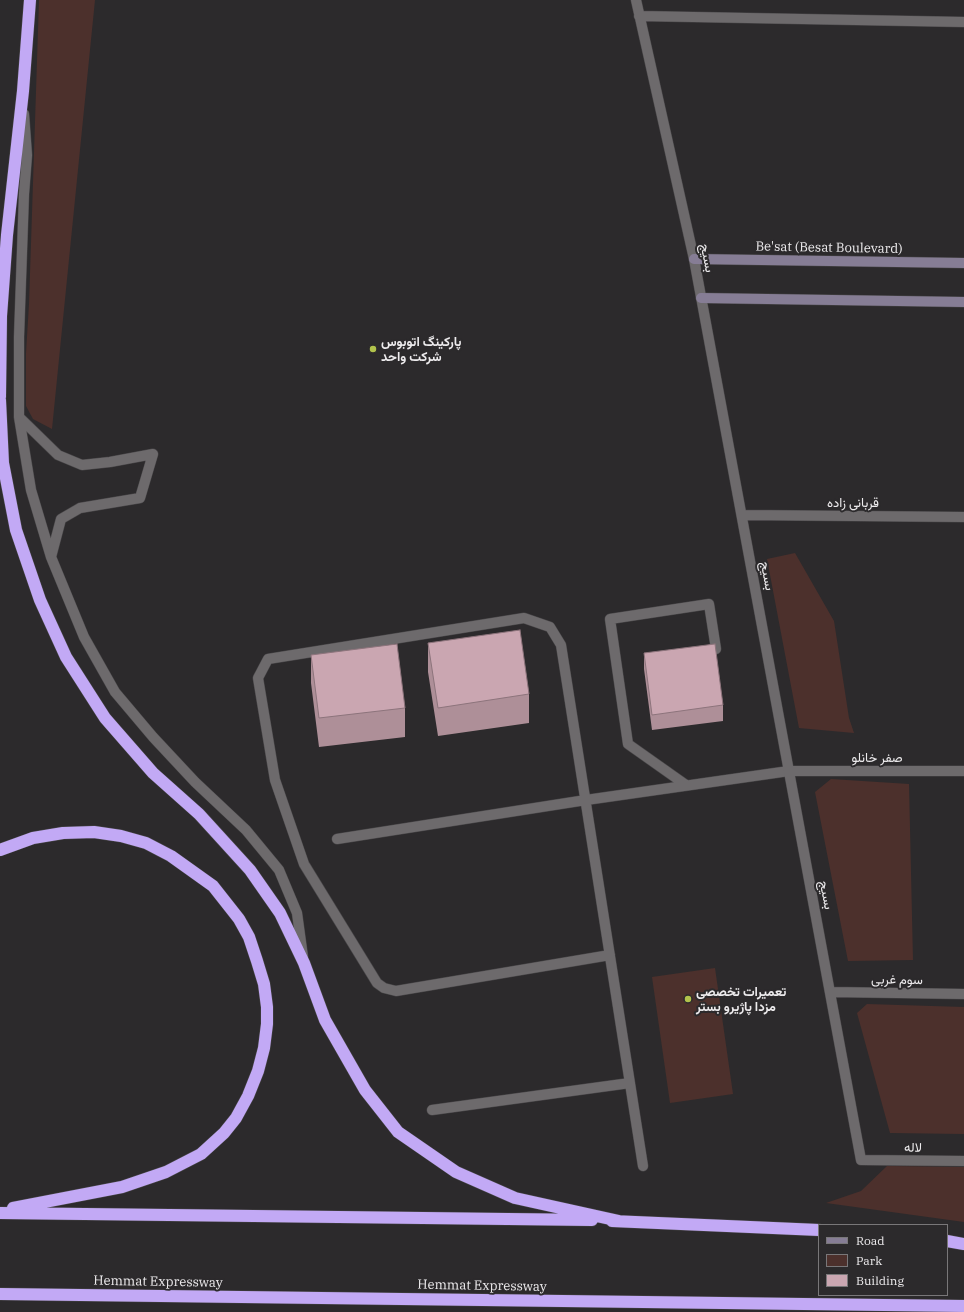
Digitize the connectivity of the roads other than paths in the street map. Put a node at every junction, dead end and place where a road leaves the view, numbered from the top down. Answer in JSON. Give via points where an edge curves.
{"nodes":[{"id":1,"x":30,"y":0,"type":"edge"},
{"id":2,"x":636,"y":0,"type":"edge"},
{"id":3,"x":639,"y":16,"type":"junction"},
{"id":4,"x":964,"y":22,"type":"edge"},
{"id":5,"x":23,"y":92,"type":"junction"},
{"id":6,"x":694,"y":259,"type":"junction"},
{"id":7,"x":964,"y":263,"type":"edge"},
{"id":8,"x":701,"y":298,"type":"junction"},
{"id":9,"x":964,"y":302,"type":"edge"},
{"id":10,"x":0,"y":397,"type":"edge"},
{"id":11,"x":0,"y":400,"type":"edge"},
{"id":12,"x":19,"y":417,"type":"junction"},
{"id":13,"x":743,"y":515,"type":"junction"},
{"id":14,"x":964,"y":517,"type":"edge"},
{"id":15,"x":51,"y":557,"type":"junction"},
{"id":16,"x":716,"y":649,"type":"edge"},
{"id":17,"x":789,"y":771,"type":"junction"},
{"id":18,"x":964,"y":771,"type":"edge"},
{"id":19,"x":686,"y":785,"type":"junction"},
{"id":20,"x":586,"y":800,"type":"junction"},
{"id":21,"x":337,"y":839,"type":"dead end"},
{"id":22,"x":0,"y":850,"type":"edge"},
{"id":23,"x":610,"y":954,"type":"junction"},
{"id":24,"x":304,"y":963,"type":"junction"},
{"id":25,"x":831,"y":992,"type":"junction"},
{"id":26,"x":964,"y":994,"type":"edge"},
{"id":27,"x":630,"y":1083,"type":"junction"},
{"id":28,"x":432,"y":1110,"type":"dead end"},
{"id":29,"x":862,"y":1160,"type":"joint"},
{"id":30,"x":964,"y":1161,"type":"edge"},
{"id":31,"x":643,"y":1166,"type":"dead end"},
{"id":32,"x":0,"y":1212,"type":"edge"},
{"id":33,"x":619,"y":1221,"type":"junction"},
{"id":34,"x":818,"y":1230,"type":"edge"},
{"id":35,"x":948,"y":1241,"type":"edge"},
{"id":36,"x":964,"y":1244,"type":"edge"},
{"id":37,"x":0,"y":1294,"type":"edge"},
{"id":38,"x":964,"y":1306,"type":"edge"}],
"edges":[{"from":1,"to":5,"type":"highway"},
{"from":2,"to":3,"type":"street","name":"بسیج"},
{"from":3,"to":4,"type":"street"},
{"from":3,"to":6,"type":"street","name":"بسیج"},
{"from":5,"to":10,"type":"highway","via":[[7,235],[1,316]]},
{"from":5,"to":12,"type":"street","via":[[27,155],[19,337]]},
{"from":6,"to":7,"type":"street","name":"Be'sat (Besat Boulevard)"},
{"from":6,"to":8,"type":"street","name":"بسیج"},
{"from":8,"to":9,"type":"street"},
{"from":8,"to":13,"type":"street","name":"بسیج"},
{"from":11,"to":24,"type":"highway","via":[[3,463],[16,530],[40,600],[66,656],[105,718],[153,773],[199,814],[250,870],[280,913]]},
{"from":12,"to":15,"type":"street","via":[[31,490]]},
{"from":12,"to":15,"type":"street","via":[[58,454],[82,465],[153,454],[140,498],[80,508],[61,519]]},
{"from":13,"to":14,"type":"street","name":"قربانی زاده"},
{"from":13,"to":17,"type":"street","name":"بسیج"},
{"from":15,"to":24,"type":"street","via":[[84,637],[115,692],[195,782],[246,830],[278,870],[298,913]]},
{"from":16,"to":19,"type":"street","via":[[709,604],[610,619],[628,744]]},
{"from":17,"to":18,"type":"street","name":"صفر خانلو"},
{"from":17,"to":19,"type":"street","name":"صفر خانلو"},
{"from":17,"to":25,"type":"street","name":"بسیج"},
{"from":19,"to":20,"type":"street","name":"صفر خانلو"},
{"from":20,"to":21,"type":"street","name":"صفر خانلو"},
{"from":20,"to":23,"type":"street"},
{"from":20,"to":23,"type":"street","via":[[562,645],[550,627],[524,618],[268,659],[258,678],[275,780],[304,864],[377,983],[396,991]]},
{"from":22,"to":32,"type":"highway","via":[[33,838],[63,833],[94,832],[146,843],[171,856],[213,886],[239,919],[257,961],[264,984],[266,1007],[264,1048],[248,1096],[224,1133],[201,1154],[166,1172],[122,1187]]},
{"from":23,"to":27,"type":"street"},
{"from":24,"to":33,"type":"highway","via":[[325,1020],[365,1090],[398,1132],[456,1172],[515,1198]]},
{"from":25,"to":26,"type":"street","name":"سوم غربی"},
{"from":25,"to":29,"type":"street","name":"بسیج"},
{"from":27,"to":28,"type":"street"},
{"from":27,"to":31,"type":"street"},
{"from":29,"to":30,"type":"street","name":"لاله"},
{"from":32,"to":33,"type":"highway"},
{"from":33,"to":34,"type":"highway"},
{"from":35,"to":36,"type":"highway"},
{"from":37,"to":38,"type":"highway","name":"Hemmat Expressway"}]}
